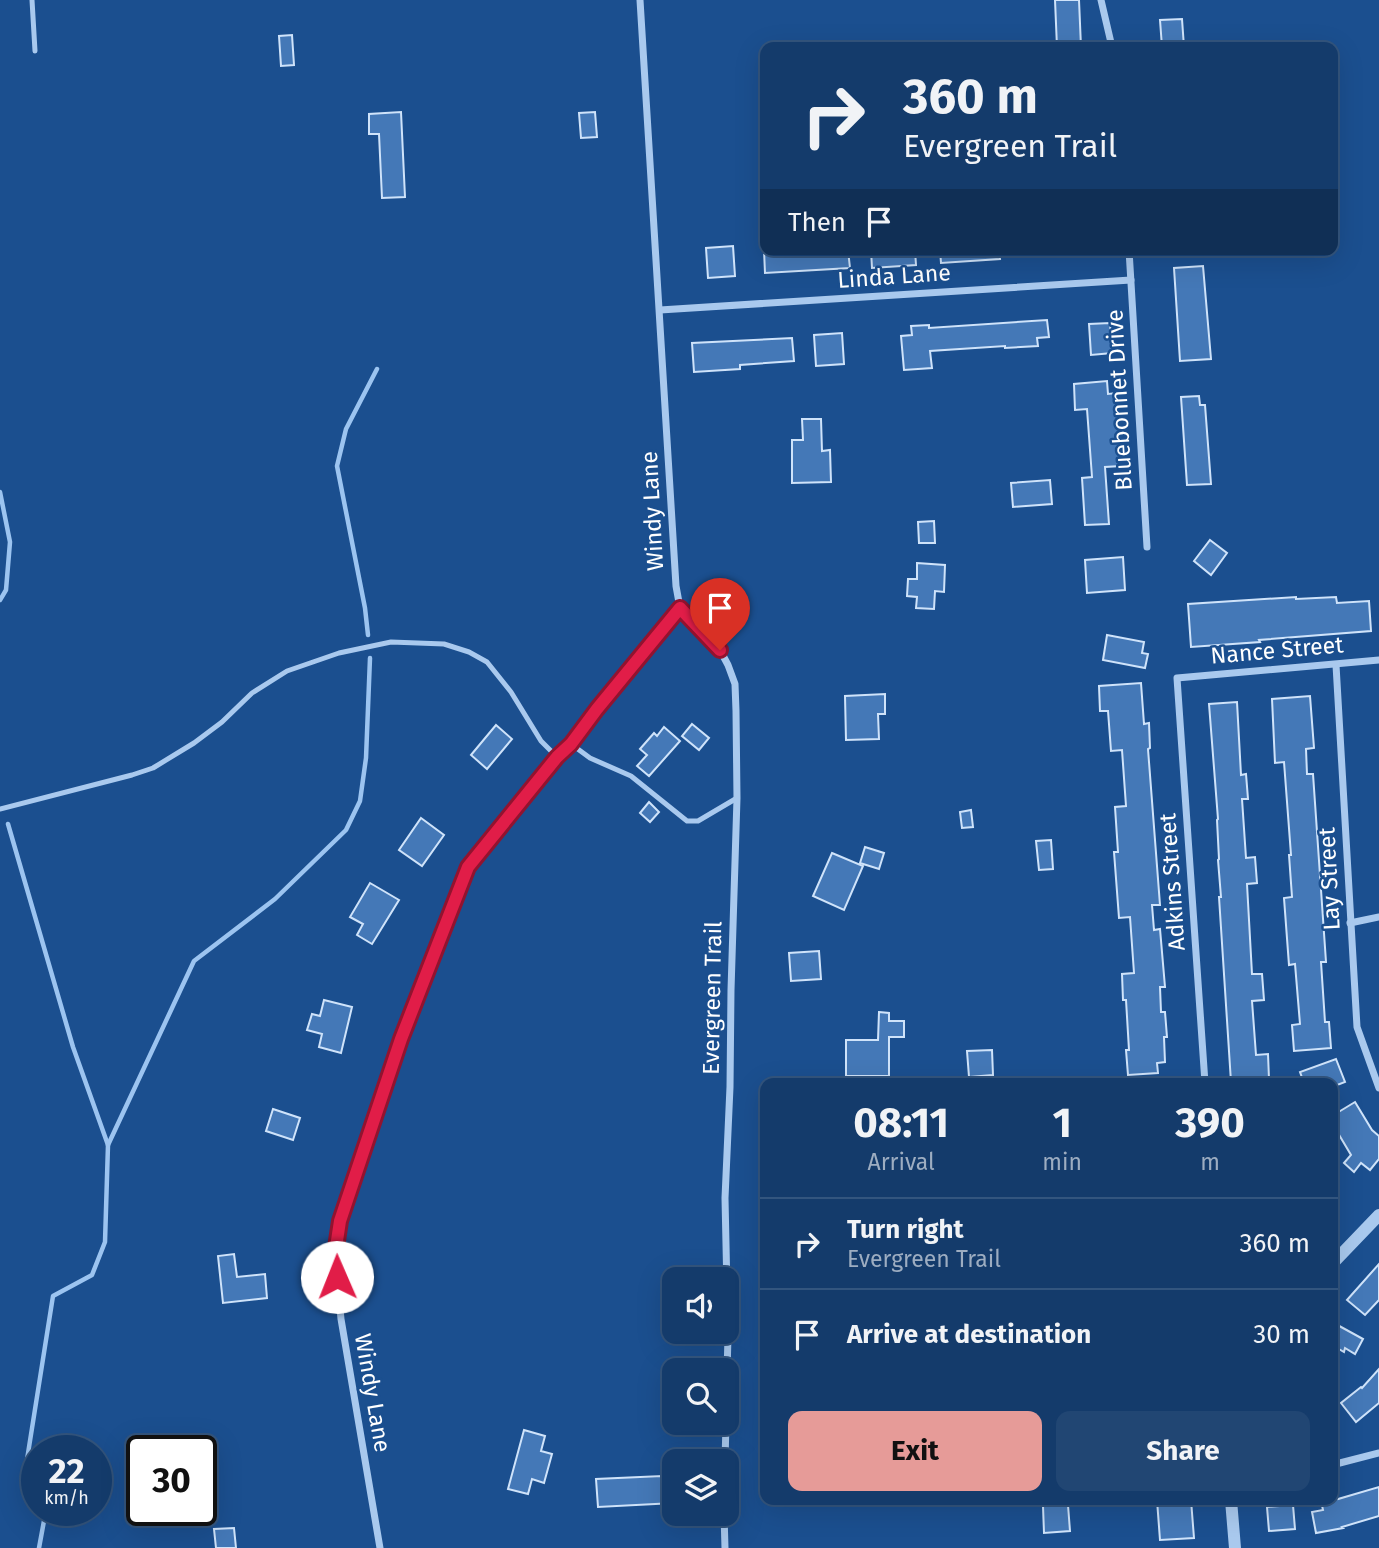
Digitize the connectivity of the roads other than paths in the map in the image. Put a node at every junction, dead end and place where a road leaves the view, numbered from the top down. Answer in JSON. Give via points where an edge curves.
{"nodes":[{"id":1,"x":32,"y":0,"type":"edge"},
{"id":2,"x":640,"y":0,"type":"edge"},
{"id":3,"x":1101,"y":0,"type":"edge"},
{"id":4,"x":1111,"y":42,"type":"edge"},
{"id":5,"x":35,"y":51,"type":"dead end"},
{"id":6,"x":1129,"y":256,"type":"edge"},
{"id":7,"x":1131,"y":280,"type":"junction"},
{"id":8,"x":660,"y":310,"type":"junction"},
{"id":9,"x":1147,"y":547,"type":"dead end"},
{"id":10,"x":680,"y":608,"type":"junction"},
{"id":11,"x":1379,"y":660,"type":"edge"},
{"id":12,"x":1335,"y":665,"type":"junction"},
{"id":13,"x":1177,"y":678,"type":"joint"},
{"id":14,"x":571,"y":744,"type":"junction"},
{"id":15,"x":557,"y":757,"type":"junction"},
{"id":16,"x":737,"y":798,"type":"junction"},
{"id":17,"x":0,"y":809,"type":"edge"},
{"id":18,"x":1379,"y":917,"type":"edge"},
{"id":19,"x":1350,"y":923,"type":"junction"},
{"id":20,"x":1205,"y":1078,"type":"edge"},
{"id":21,"x":1379,"y":1088,"type":"edge"},
{"id":22,"x":1379,"y":1215,"type":"edge"},
{"id":23,"x":1338,"y":1258,"type":"edge"},
{"id":24,"x":727,"y":1358,"type":"edge"},
{"id":25,"x":1379,"y":1453,"type":"edge"},
{"id":26,"x":1338,"y":1463,"type":"edge"},
{"id":27,"x":1231,"y":1505,"type":"edge"},
{"id":28,"x":724,"y":1526,"type":"edge"},
{"id":29,"x":380,"y":1548,"type":"edge"},
{"id":30,"x":725,"y":1548,"type":"edge"},
{"id":31,"x":1235,"y":1548,"type":"edge"}],
"edges":[{"from":1,"to":5,"type":"lane"},
{"from":2,"to":8,"type":"street","name":"Windy Lane"},
{"from":3,"to":4,"type":"street"},
{"from":6,"to":7,"type":"street","name":"Bluebonnet Drive"},
{"from":7,"to":8,"type":"street","name":"Linda Lane"},
{"from":7,"to":9,"type":"street","name":"Bluebonnet Drive"},
{"from":8,"to":10,"type":"street","name":"Windy Lane"},
{"from":10,"to":14,"type":"street","name":"Windy Lane"},
{"from":10,"to":16,"type":"street","name":"Evergreen Trail","via":[[728,664],[737,711]]},
{"from":11,"to":12,"type":"street","name":"Nance Street"},
{"from":12,"to":13,"type":"street","name":"Nance Street"},
{"from":12,"to":19,"type":"street","name":"Lay Street"},
{"from":13,"to":20,"type":"street","name":"Adkins Street"},
{"from":14,"to":15,"type":"street","name":"Windy Lane"},
{"from":14,"to":16,"type":"lane","via":[[631,776],[687,821],[698,821]]},
{"from":15,"to":17,"type":"lane","via":[[486,662],[444,644],[391,642],[287,671],[252,693],[194,743],[153,768]]},
{"from":15,"to":29,"type":"street","name":"Windy Lane","via":[[468,867],[401,1039],[340,1221],[335,1254],[341,1318]]},
{"from":16,"to":24,"type":"street","name":"Evergreen Trail","via":[[725,1198]]},
{"from":18,"to":19,"type":"street"},
{"from":19,"to":21,"type":"street","name":"Lay Street","via":[[1357,1027]]},
{"from":22,"to":23,"type":"street"},
{"from":25,"to":26,"type":"street"},
{"from":27,"to":31,"type":"street"},
{"from":28,"to":30,"type":"street"}]}
